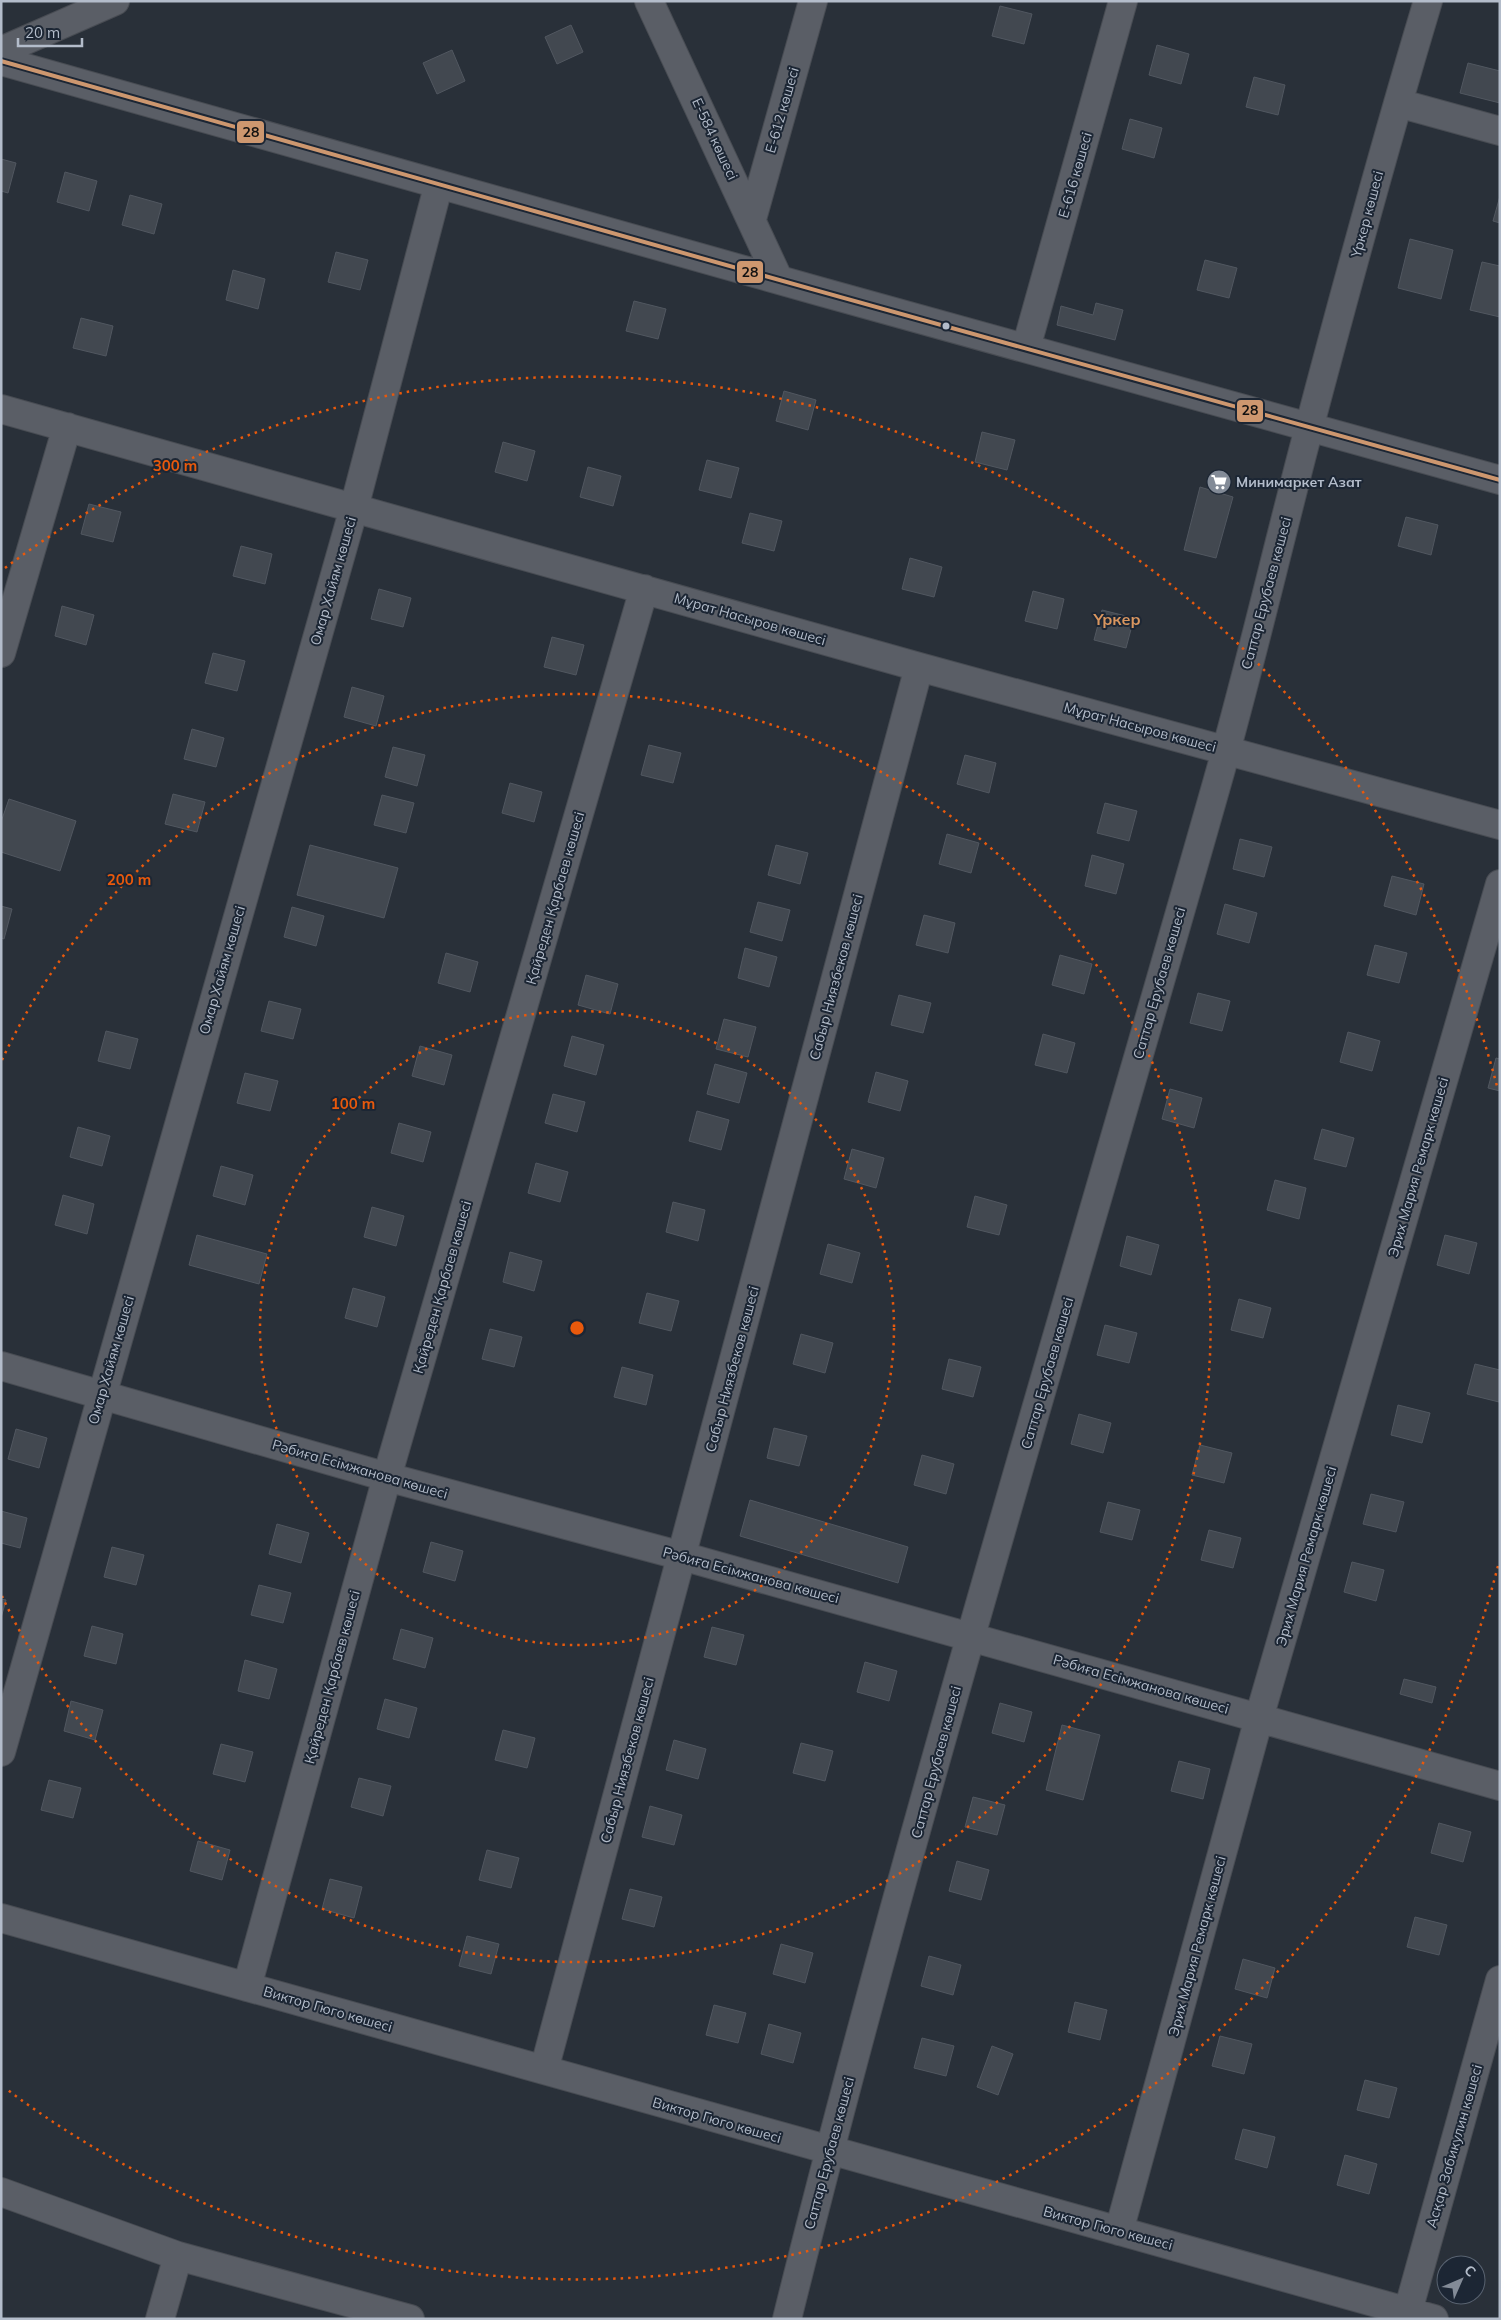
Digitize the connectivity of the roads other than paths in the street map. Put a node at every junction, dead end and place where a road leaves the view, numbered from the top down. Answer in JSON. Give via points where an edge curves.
{"nodes":[{"id":1,"x":116,"y":1,"type":"edge"},
{"id":2,"x":649,"y":1,"type":"edge"},
{"id":3,"x":812,"y":1,"type":"edge"},
{"id":4,"x":1124,"y":1,"type":"edge"},
{"id":5,"x":1428,"y":1,"type":"edge"},
{"id":6,"x":1,"y":51,"type":"edge"},
{"id":7,"x":1,"y":61,"type":"edge"},
{"id":8,"x":1398,"y":103,"type":"junction"},
{"id":9,"x":1500,"y":131,"type":"edge"},
{"id":10,"x":438,"y":187,"type":"junction"},
{"id":11,"x":752,"y":218,"type":"junction"},
{"id":12,"x":778,"y":278,"type":"junction"},
{"id":13,"x":1026,"y":348,"type":"junction"},
{"id":14,"x":1,"y":409,"type":"edge"},
{"id":15,"x":67,"y":427,"type":"junction"},
{"id":16,"x":1309,"y":427,"type":"junction"},
{"id":17,"x":1500,"y":480,"type":"edge"},
{"id":18,"x":354,"y":508,"type":"junction"},
{"id":19,"x":644,"y":589,"type":"junction"},
{"id":20,"x":1,"y":653,"type":"edge"},
{"id":21,"x":919,"y":667,"type":"junction"},
{"id":22,"x":1225,"y":750,"type":"junction"},
{"id":23,"x":1500,"y":825,"type":"edge"},
{"id":24,"x":1500,"y":884,"type":"edge"},
{"id":25,"x":1,"y":1366,"type":"edge"},
{"id":26,"x":101,"y":1394,"type":"junction"},
{"id":27,"x":387,"y":1477,"type":"junction"},
{"id":28,"x":682,"y":1556,"type":"junction"},
{"id":29,"x":970,"y":1636,"type":"junction"},
{"id":30,"x":1259,"y":1718,"type":"junction"},
{"id":31,"x":1,"y":1752,"type":"edge"},
{"id":32,"x":1500,"y":1786,"type":"edge"},
{"id":33,"x":1,"y":1918,"type":"edge"},
{"id":34,"x":1500,"y":1980,"type":"edge"},
{"id":35,"x":247,"y":1987,"type":"junction"},
{"id":36,"x":544,"y":2070,"type":"junction"},
{"id":37,"x":828,"y":2151,"type":"junction"},
{"id":38,"x":1,"y":2192,"type":"edge"},
{"id":39,"x":1119,"y":2231,"type":"junction"},
{"id":40,"x":178,"y":2256,"type":"junction"},
{"id":41,"x":1408,"y":2311,"type":"junction"},
{"id":42,"x":160,"y":2319,"type":"edge"},
{"id":43,"x":410,"y":2319,"type":"edge"},
{"id":44,"x":787,"y":2319,"type":"edge"},
{"id":45,"x":1434,"y":2319,"type":"edge"}],
"edges":[{"from":1,"to":6,"type":"street"},
{"from":2,"to":11,"type":"street","name":"Е-584 көшесі"},
{"from":3,"to":11,"type":"street","name":"Е-612 көшесі"},
{"from":4,"to":13,"type":"street","name":"Е-616 көшесі"},
{"from":5,"to":8,"type":"street","name":"Үркер көшесі"},
{"from":7,"to":10,"type":"street"},
{"from":8,"to":9,"type":"street"},
{"from":8,"to":16,"type":"street","name":"Үркер көшесі"},
{"from":10,"to":12,"type":"street"},
{"from":10,"to":18,"type":"street","name":"Омар Хайям көшесі"},
{"from":11,"to":12,"type":"street","name":"Е-584 көшесі"},
{"from":12,"to":13,"type":"street"},
{"from":13,"to":16,"type":"street"},
{"from":14,"to":15,"type":"street","name":"Мұрат Насыров көшесі"},
{"from":15,"to":18,"type":"street","name":"Мұрат Насыров көшесі"},
{"from":15,"to":20,"type":"street"},
{"from":16,"to":17,"type":"street"},
{"from":16,"to":22,"type":"street","name":"Саттар Ерубаев көшесі"},
{"from":18,"to":19,"type":"street","name":"Мұрат Насыров көшесі"},
{"from":18,"to":26,"type":"street","name":"Омар Хайям көшесі"},
{"from":19,"to":21,"type":"street","name":"Мұрат Насыров көшесі"},
{"from":19,"to":27,"type":"street","name":"Қайреден Қарбаев көшесі"},
{"from":21,"to":22,"type":"street","name":"Мұрат Насыров көшесі"},
{"from":21,"to":28,"type":"street","name":"Сабыр Ниязбеков көшесі"},
{"from":22,"to":23,"type":"street","name":"Мұрат Насыров көшесі"},
{"from":22,"to":29,"type":"street","name":"Саттар Ерубаев көшесі"},
{"from":24,"to":30,"type":"street","name":"Эрих Мария Ремарк көшесі"},
{"from":25,"to":26,"type":"street","name":"Рәбиға Есімжанова көшесі"},
{"from":26,"to":27,"type":"street","name":"Рәбиға Есімжанова көшесі"},
{"from":26,"to":31,"type":"street","name":"Омар Хайям көшесі"},
{"from":27,"to":28,"type":"street","name":"Рәбиға Есімжанова көшесі"},
{"from":27,"to":35,"type":"street","name":"Қайреден Қарбаев көшесі"},
{"from":28,"to":29,"type":"street","name":"Рәбиға Есімжанова көшесі"},
{"from":28,"to":36,"type":"street","name":"Сабыр Ниязбеков көшесі"},
{"from":29,"to":30,"type":"street","name":"Рәбиға Есімжанова көшесі"},
{"from":29,"to":37,"type":"street","name":"Саттар Ерубаев көшесі"},
{"from":30,"to":32,"type":"street","name":"Рәбиға Есімжанова көшесі"},
{"from":30,"to":39,"type":"street","name":"Эрих Мария Ремарк көшесі"},
{"from":33,"to":35,"type":"street","name":"Виктор Гюго көшесі"},
{"from":34,"to":41,"type":"street","name":"Асқар Забикулин көшесі"},
{"from":35,"to":36,"type":"street","name":"Виктор Гюго көшесі"},
{"from":36,"to":37,"type":"street","name":"Виктор Гюго көшесі"},
{"from":37,"to":39,"type":"street","name":"Виктор Гюго көшесі"},
{"from":37,"to":44,"type":"street","name":"Саттар Ерубаев көшесі"},
{"from":38,"to":40,"type":"street"},
{"from":39,"to":41,"type":"street","name":"Виктор Гюго көшесі"},
{"from":40,"to":42,"type":"street"},
{"from":40,"to":43,"type":"street"},
{"from":41,"to":45,"type":"street","name":"Виктор Гюго көшесі"}]}
